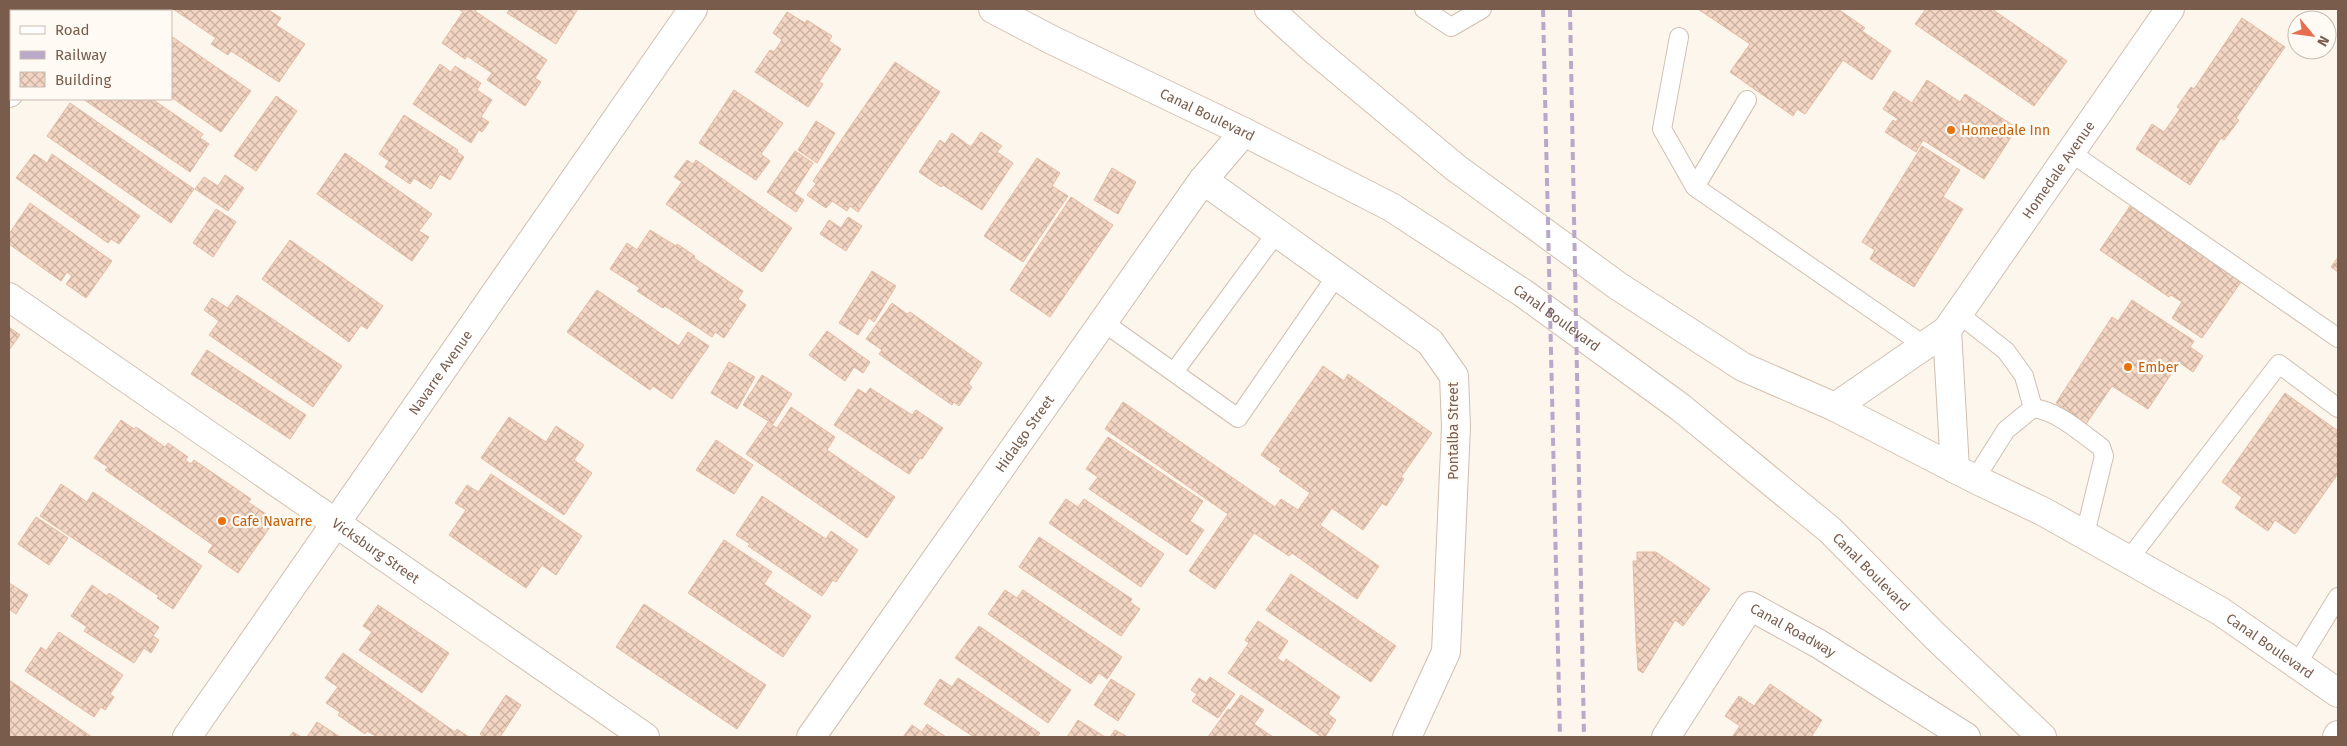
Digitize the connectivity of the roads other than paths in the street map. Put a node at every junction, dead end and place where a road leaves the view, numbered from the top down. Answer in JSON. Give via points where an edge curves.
{"nodes":[{"id":1,"x":693,"y":9,"type":"edge"},
{"id":2,"x":993,"y":9,"type":"edge"},
{"id":3,"x":1269,"y":9,"type":"edge"},
{"id":4,"x":1424,"y":9,"type":"edge"},
{"id":5,"x":1482,"y":9,"type":"edge"},
{"id":6,"x":2170,"y":9,"type":"edge"},
{"id":7,"x":1679,"y":37,"type":"dead end"},
{"id":8,"x":1747,"y":100,"type":"dead end"},
{"id":9,"x":1244,"y":132,"type":"junction"},
{"id":10,"x":2070,"y":152,"type":"junction"},
{"id":11,"x":1203,"y":180,"type":"junction"},
{"id":12,"x":1695,"y":187,"type":"junction"},
{"id":13,"x":1277,"y":232,"type":"junction"},
{"id":14,"x":1337,"y":275,"type":"junction"},
{"id":15,"x":9,"y":297,"type":"edge"},
{"id":16,"x":1103,"y":322,"type":"junction"},
{"id":17,"x":1953,"y":322,"type":"junction"},
{"id":18,"x":2338,"y":338,"type":"edge"},
{"id":19,"x":1925,"y":346,"type":"junction"},
{"id":20,"x":1174,"y":372,"type":"junction"},
{"id":21,"x":1835,"y":407,"type":"junction"},
{"id":22,"x":2033,"y":408,"type":"junction"},
{"id":23,"x":2338,"y":408,"type":"edge"},
{"id":24,"x":1965,"y":474,"type":"junction"},
{"id":25,"x":336,"y":523,"type":"junction"},
{"id":26,"x":2085,"y":534,"type":"junction"},
{"id":27,"x":2129,"y":560,"type":"junction"},
{"id":28,"x":2338,"y":597,"type":"edge"},
{"id":29,"x":2297,"y":664,"type":"junction"},
{"id":30,"x":2338,"y":693,"type":"edge"},
{"id":31,"x":187,"y":737,"type":"edge"},
{"id":32,"x":645,"y":737,"type":"edge"},
{"id":33,"x":811,"y":737,"type":"edge"},
{"id":34,"x":1407,"y":737,"type":"edge"},
{"id":35,"x":1666,"y":737,"type":"edge"},
{"id":36,"x":1966,"y":737,"type":"edge"},
{"id":37,"x":2042,"y":737,"type":"edge"}],
"edges":[{"from":1,"to":25,"type":"street","name":"Navarre Avenue"},
{"from":2,"to":9,"type":"street","name":"Canal Boulevard"},
{"from":3,"to":21,"type":"street","name":"Canal Boulevard","via":[[1456,168],[1618,286],[1743,367]]},
{"from":4,"to":5,"type":"lane","via":[[1450,27]]},
{"from":6,"to":10,"type":"street","name":"Homedale Avenue"},
{"from":7,"to":12,"type":"lane","via":[[1662,129]]},
{"from":8,"to":12,"type":"lane"},
{"from":9,"to":11,"type":"street","name":"Hidalgo Street"},
{"from":9,"to":37,"type":"street","name":"Canal Boulevard","via":[[1391,207],[1523,293],[1680,407],[1830,530]]},
{"from":10,"to":17,"type":"street","name":"Homedale Avenue"},
{"from":10,"to":18,"type":"lane"},
{"from":11,"to":13,"type":"street","name":"Pontalba Street"},
{"from":11,"to":16,"type":"street","name":"Hidalgo Street"},
{"from":12,"to":19,"type":"lane"},
{"from":13,"to":14,"type":"street","name":"Pontalba Street"},
{"from":13,"to":20,"type":"lane"},
{"from":14,"to":20,"type":"lane","via":[[1238,418]]},
{"from":14,"to":34,"type":"street","name":"Pontalba Street","via":[[1430,342],[1454,376],[1456,427],[1446,652]]},
{"from":15,"to":25,"type":"street","name":"Vicksburg Street"},
{"from":16,"to":20,"type":"lane"},
{"from":16,"to":33,"type":"street","name":"Hidalgo Street"},
{"from":17,"to":19,"type":"street","name":"Homedale Avenue"},
{"from":17,"to":22,"type":"lane","via":[[2006,351],[2024,376]]},
{"from":17,"to":24,"type":"street"},
{"from":19,"to":21,"type":"street","name":"Homedale Avenue"},
{"from":21,"to":24,"type":"street","name":"Canal Boulevard"},
{"from":22,"to":24,"type":"lane","via":[[2006,430]]},
{"from":22,"to":26,"type":"lane","via":[[2056,416],[2101,447],[2104,456]]},
{"from":23,"to":27,"type":"lane","via":[[2279,364]]},
{"from":24,"to":26,"type":"street","name":"Canal Boulevard"},
{"from":25,"to":31,"type":"street","name":"Navarre Avenue"},
{"from":25,"to":32,"type":"street","name":"Vicksburg Street"},
{"from":26,"to":27,"type":"street","name":"Canal Boulevard"},
{"from":27,"to":29,"type":"street","name":"Canal Boulevard","via":[[2220,612]]},
{"from":28,"to":29,"type":"lane"},
{"from":29,"to":30,"type":"street","name":"Canal Boulevard"},
{"from":35,"to":36,"type":"street","name":"Canal Roadway","via":[[1750,606],[1819,644]]}]}
